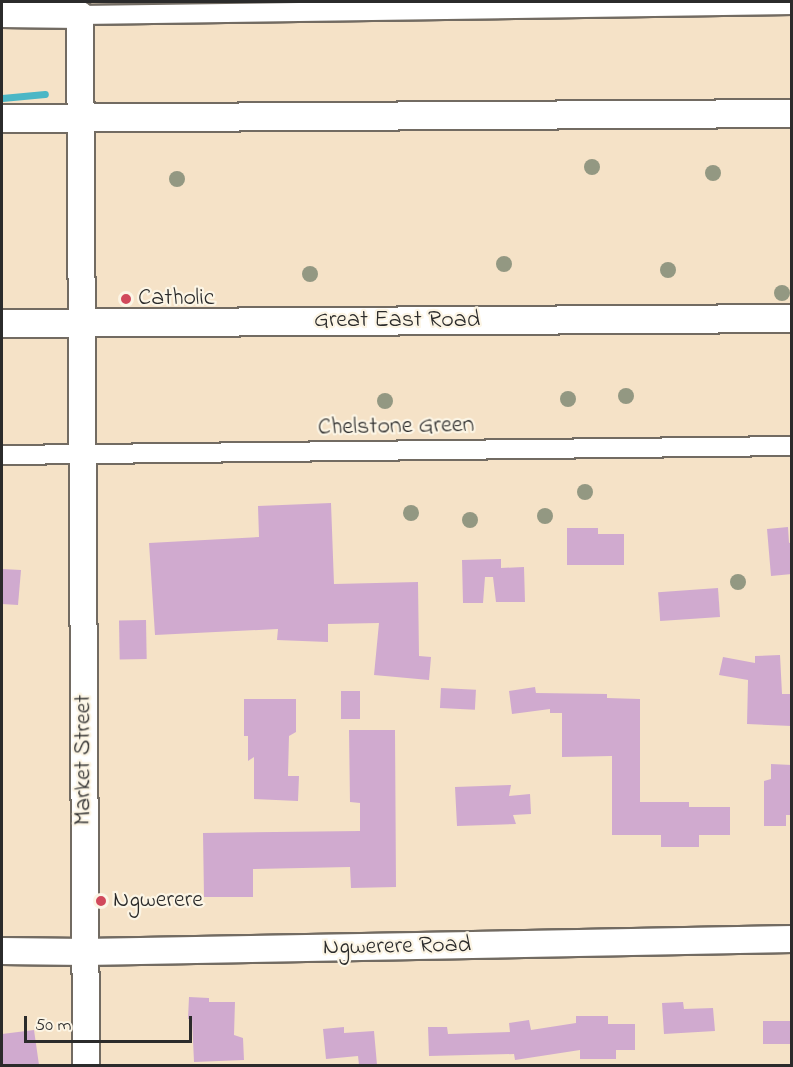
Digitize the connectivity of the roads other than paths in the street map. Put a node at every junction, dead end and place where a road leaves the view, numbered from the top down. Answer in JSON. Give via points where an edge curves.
{"nodes":[{"id":1,"x":792,"y":5,"type":"edge"},
{"id":2,"x":2,"y":14,"type":"edge"},
{"id":3,"x":80,"y":15,"type":"junction"},
{"id":4,"x":792,"y":113,"type":"edge"},
{"id":5,"x":81,"y":117,"type":"junction"},
{"id":6,"x":2,"y":118,"type":"edge"},
{"id":7,"x":792,"y":318,"type":"edge"},
{"id":8,"x":2,"y":323,"type":"edge"},
{"id":9,"x":81,"y":323,"type":"junction"},
{"id":10,"x":792,"y":446,"type":"edge"},
{"id":11,"x":82,"y":454,"type":"junction"},
{"id":12,"x":2,"y":455,"type":"edge"},
{"id":13,"x":792,"y":939,"type":"edge"},
{"id":14,"x":2,"y":951,"type":"edge"},
{"id":15,"x":86,"y":952,"type":"junction"},
{"id":16,"x":86,"y":1065,"type":"edge"}],
"edges":[{"from":1,"to":3,"type":"street"},
{"from":2,"to":3,"type":"street"},
{"from":3,"to":5,"type":"street","name":"Market Street"},
{"from":4,"to":5,"type":"main road"},
{"from":5,"to":6,"type":"main road"},
{"from":5,"to":9,"type":"street","name":"Market Street"},
{"from":7,"to":9,"type":"main road","name":"Great East Road"},
{"from":8,"to":9,"type":"main road","name":"Great East Road"},
{"from":9,"to":11,"type":"street","name":"Market Street"},
{"from":10,"to":11,"type":"street","name":"Chelstone Green"},
{"from":11,"to":12,"type":"street","name":"Chelstone Green"},
{"from":11,"to":15,"type":"street","name":"Market Street"},
{"from":13,"to":15,"type":"street","name":"Ngwerere Road"},
{"from":14,"to":15,"type":"street","name":"Ngwerere Road"},
{"from":15,"to":16,"type":"street","name":"Market Street"}]}
